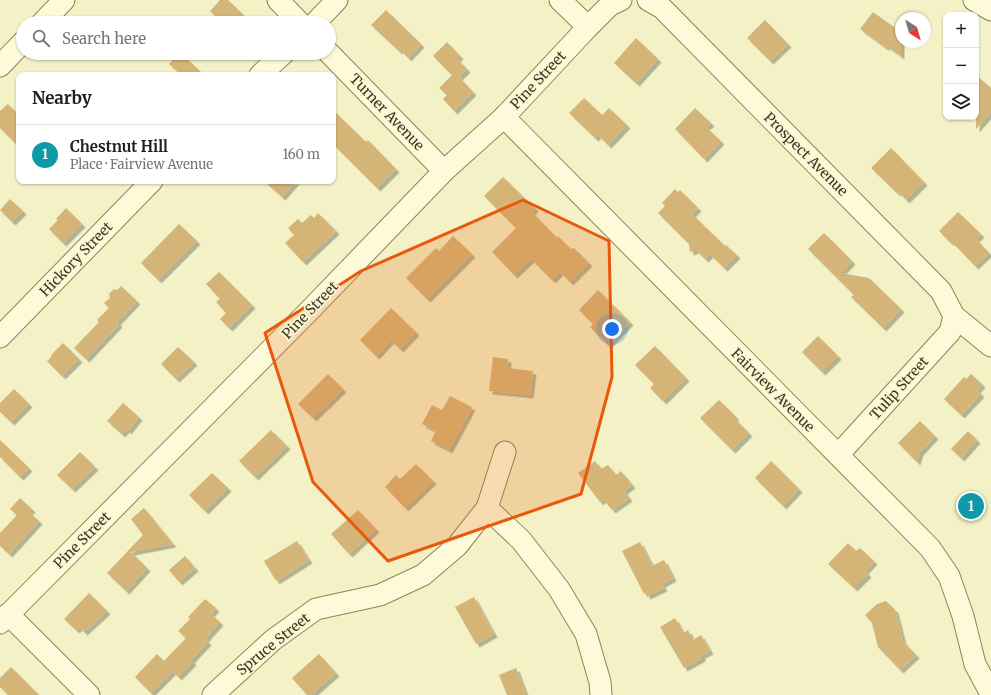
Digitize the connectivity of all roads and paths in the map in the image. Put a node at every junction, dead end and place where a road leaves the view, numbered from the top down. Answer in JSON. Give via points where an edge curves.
{"nodes":[{"id":1,"x":64,"y":0,"type":"edge"},
{"id":2,"x":278,"y":0,"type":"edge"},
{"id":3,"x":337,"y":0,"type":"edge"},
{"id":4,"x":560,"y":0,"type":"edge"},
{"id":5,"x":621,"y":0,"type":"edge"},
{"id":6,"x":648,"y":0,"type":"edge"},
{"id":7,"x":974,"y":0,"type":"edge"},
{"id":8,"x":991,"y":10,"type":"edge"},
{"id":9,"x":49,"y":16,"type":"edge"},
{"id":10,"x":293,"y":16,"type":"edge"},
{"id":11,"x":322,"y":16,"type":"edge"},
{"id":12,"x":588,"y":27,"type":"junction"},
{"id":13,"x":16,"y":49,"type":"edge"},
{"id":14,"x":276,"y":60,"type":"edge"},
{"id":15,"x":336,"y":60,"type":"edge"},
{"id":16,"x":0,"y":66,"type":"edge"},
{"id":17,"x":263,"y":72,"type":"edge"},
{"id":18,"x":504,"y":117,"type":"junction"},
{"id":19,"x":444,"y":171,"type":"junction"},
{"id":20,"x":149,"y":184,"type":"edge"},
{"id":21,"x":954,"y":316,"type":"junction"},
{"id":22,"x":0,"y":337,"type":"edge"},
{"id":23,"x":991,"y":346,"type":"edge"},
{"id":24,"x":505,"y":452,"type":"dead end"},
{"id":25,"x":838,"y":455,"type":"junction"},
{"id":26,"x":487,"y":508,"type":"junction"},
{"id":27,"x":4,"y":618,"type":"edge"},
{"id":28,"x":991,"y":694,"type":"edge"},
{"id":29,"x":89,"y":695,"type":"edge"},
{"id":30,"x":213,"y":695,"type":"edge"},
{"id":31,"x":601,"y":695,"type":"edge"}],
"edges":[{"from":1,"to":9,"type":"street"},
{"from":2,"to":10,"type":"street"},
{"from":3,"to":11,"type":"street"},
{"from":4,"to":12,"type":"street"},
{"from":5,"to":12,"type":"street","name":"Pine Street","via":[[610,5]]},
{"from":6,"to":21,"type":"street","name":"Prospect Avenue","via":[[662,8],[941,291]]},
{"from":7,"to":8,"type":"street"},
{"from":12,"to":18,"type":"street","name":"Pine Street"},
{"from":13,"to":16,"type":"street"},
{"from":14,"to":17,"type":"street"},
{"from":15,"to":19,"type":"street","name":"Turner Avenue"},
{"from":18,"to":19,"type":"street","name":"Pine Street"},
{"from":18,"to":25,"type":"street","name":"Fairview Avenue"},
{"from":19,"to":27,"type":"street","name":"Pine Street","via":[[310,310]]},
{"from":20,"to":22,"type":"street","name":"Hickory Street"},
{"from":21,"to":23,"type":"street"},
{"from":21,"to":25,"type":"street","name":"Tulip Street","via":[[950,332]]},
{"from":24,"to":26,"type":"street","name":"Spruce Street"},
{"from":25,"to":28,"type":"street","name":"Fairview Avenue","via":[[930,548],[949,576],[963,616],[975,664]]},
{"from":26,"to":30,"type":"street","name":"Spruce Street","via":[[457,546],[422,575],[380,595],[316,609],[273,640]]},
{"from":26,"to":31,"type":"street","via":[[521,540],[559,589],[586,634],[600,682]]},
{"from":27,"to":29,"type":"street"}]}
